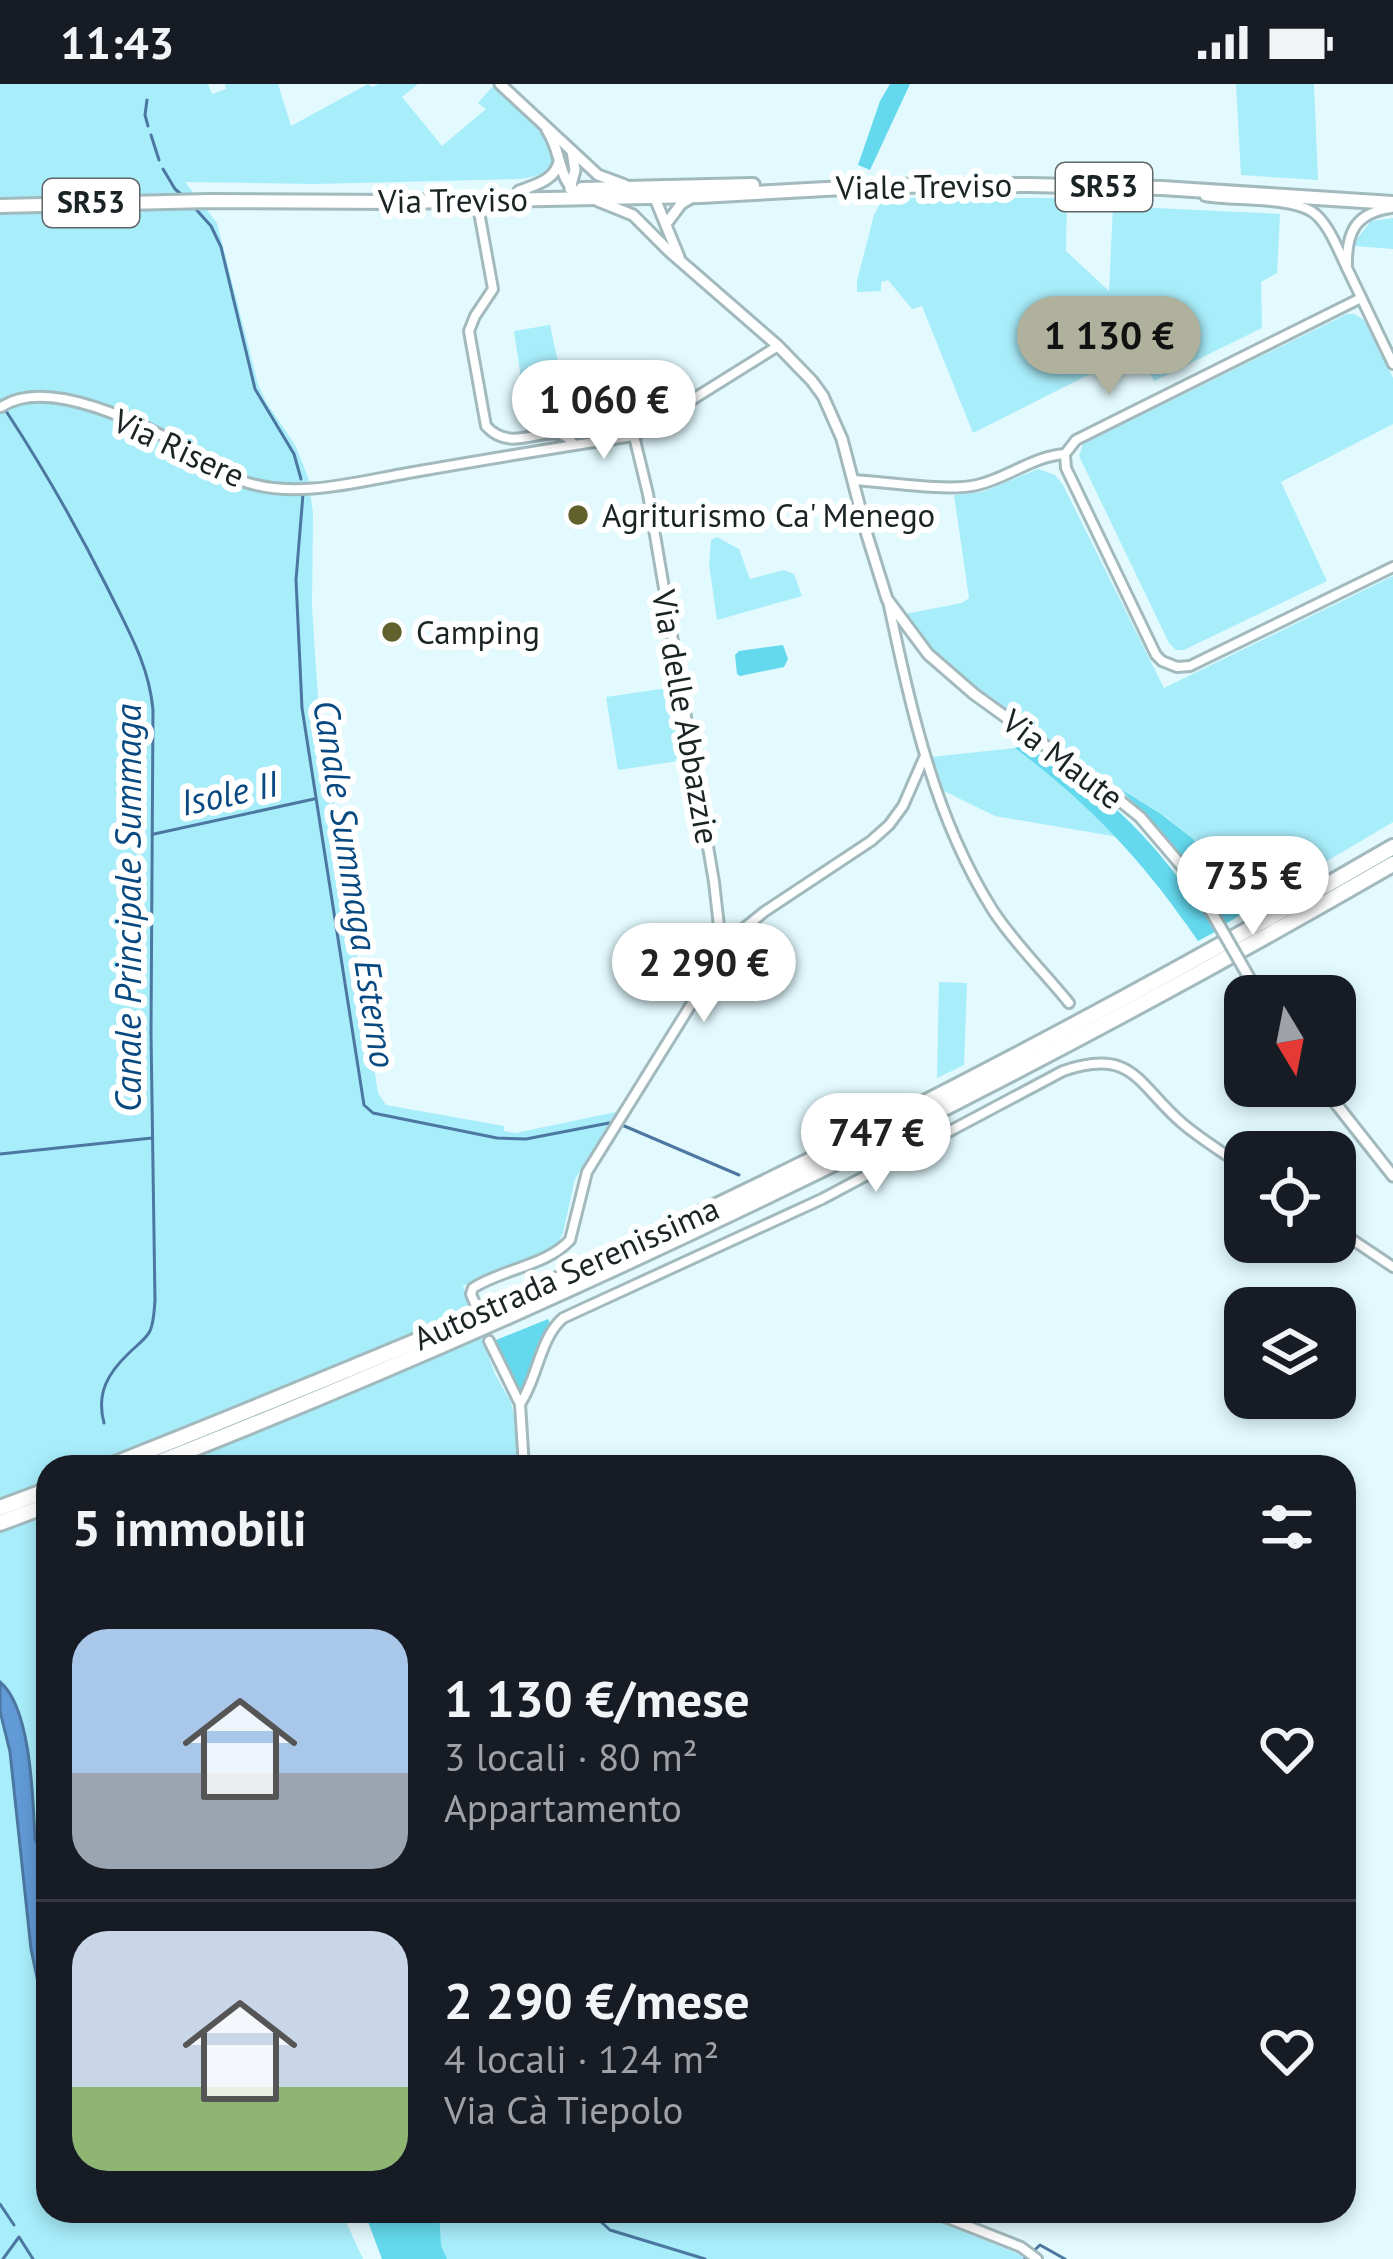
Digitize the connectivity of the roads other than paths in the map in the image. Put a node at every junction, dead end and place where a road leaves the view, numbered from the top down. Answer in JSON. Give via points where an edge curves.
{"nodes":[{"id":1,"x":500,"y":84,"type":"edge"},
{"id":2,"x":547,"y":130,"type":"junction"},
{"id":3,"x":572,"y":151,"type":"junction"},
{"id":4,"x":559,"y":162,"type":"junction"},
{"id":5,"x":726,"y":185,"type":"junction"},
{"id":6,"x":632,"y":187,"type":"junction"},
{"id":7,"x":815,"y":188,"type":"junction"},
{"id":8,"x":1162,"y":188,"type":"junction"},
{"id":9,"x":519,"y":191,"type":"junction"},
{"id":10,"x":576,"y":193,"type":"junction"},
{"id":11,"x":654,"y":196,"type":"junction"},
{"id":12,"x":701,"y":196,"type":"junction"},
{"id":13,"x":323,"y":200,"type":"junction"},
{"id":14,"x":477,"y":200,"type":"junction"},
{"id":15,"x":0,"y":206,"type":"edge"},
{"id":16,"x":1393,"y":206,"type":"edge"},
{"id":17,"x":667,"y":224,"type":"junction"},
{"id":18,"x":654,"y":234,"type":"junction"},
{"id":19,"x":679,"y":257,"type":"junction"},
{"id":20,"x":1347,"y":268,"type":"junction"},
{"id":21,"x":1361,"y":298,"type":"junction"},
{"id":22,"x":778,"y":346,"type":"junction"},
{"id":23,"x":1393,"y":364,"type":"edge"},
{"id":24,"x":2,"y":407,"type":"edge"},
{"id":25,"x":634,"y":436,"type":"junction"},
{"id":26,"x":574,"y":444,"type":"junction"},
{"id":27,"x":1065,"y":454,"type":"junction"},
{"id":28,"x":854,"y":480,"type":"junction"},
{"id":29,"x":1393,"y":567,"type":"edge"},
{"id":30,"x":887,"y":599,"type":"junction"},
{"id":31,"x":918,"y":641,"type":"junction"},
{"id":32,"x":898,"y":648,"type":"junction"},
{"id":33,"x":924,"y":758,"type":"junction"},
{"id":34,"x":1393,"y":847,"type":"edge"},
{"id":35,"x":1393,"y":864,"type":"edge"},
{"id":36,"x":723,"y":955,"type":"junction"},
{"id":37,"x":1248,"y":975,"type":"edge"},
{"id":38,"x":1069,"y":1003,"type":"dead end"},
{"id":39,"x":1339,"y":1107,"type":"edge"},
{"id":40,"x":1224,"y":1153,"type":"edge"},
{"id":41,"x":1393,"y":1176,"type":"edge"},
{"id":42,"x":1356,"y":1242,"type":"edge"},
{"id":43,"x":1393,"y":1267,"type":"edge"},
{"id":44,"x":476,"y":1306,"type":"dead end"},
{"id":45,"x":489,"y":1341,"type":"dead end"},
{"id":46,"x":520,"y":1404,"type":"junction"},
{"id":47,"x":137,"y":1455,"type":"edge"},
{"id":48,"x":178,"y":1455,"type":"edge"},
{"id":49,"x":523,"y":1455,"type":"edge"},
{"id":50,"x":36,"y":1494,"type":"edge"},
{"id":51,"x":0,"y":1508,"type":"edge"},
{"id":52,"x":36,"y":1510,"type":"edge"},
{"id":53,"x":0,"y":1523,"type":"edge"},
{"id":54,"x":958,"y":2223,"type":"edge"},
{"id":55,"x":1032,"y":2255,"type":"edge"}],
"edges":[{"from":1,"to":2,"type":"street"},
{"from":2,"to":3,"type":"street"},
{"from":2,"to":4,"type":"street"},
{"from":3,"to":6,"type":"street","via":[[598,175]]},
{"from":3,"to":10,"type":"street"},
{"from":4,"to":9,"type":"street","via":[[548,179]]},
{"from":4,"to":10,"type":"street"},
{"from":5,"to":6,"type":"main road","name":"Viale Treviso"},
{"from":5,"to":7,"type":"main road","name":"Viale Treviso"},
{"from":5,"to":11,"type":"street"},
{"from":6,"to":10,"type":"main road","name":"Viale Treviso"},
{"from":6,"to":11,"type":"street"},
{"from":7,"to":8,"type":"main road","name":"Viale Treviso","number":"SR53"},
{"from":7,"to":12,"type":"main road","name":"Viale Treviso","number":"SR53"},
{"from":8,"to":16,"type":"main road","name":"Viale Treviso","number":"SR53"},
{"from":8,"to":20,"type":"street","via":[[1308,209]]},
{"from":9,"to":10,"type":"main road","name":"Via Treviso"},
{"from":9,"to":13,"type":"main road","name":"Via Treviso"},
{"from":10,"to":11,"type":"main road","name":"Viale Treviso","number":"SR53"},
{"from":10,"to":14,"type":"main road","name":"Via Treviso","number":"SR53"},
{"from":10,"to":18,"type":"street","name":"Via Maute","via":[[623,209]]},
{"from":11,"to":12,"type":"main road","name":"Viale Treviso","number":"SR53"},
{"from":11,"to":17,"type":"street"},
{"from":11,"to":18,"type":"street"},
{"from":12,"to":17,"type":"street","via":[[681,204]]},
{"from":13,"to":14,"type":"main road","name":"Via Treviso","number":"SR53"},
{"from":13,"to":15,"type":"main road","name":"Via Treviso","number":"SR53"},
{"from":14,"to":26,"type":"street","name":"Via Risere","via":[[493,289],[469,331],[485,427],[510,440],[563,433]]},
{"from":16,"to":20,"type":"street","via":[[1362,218],[1349,237]]},
{"from":17,"to":19,"type":"street"},
{"from":18,"to":19,"type":"street","name":"Via Maute"},
{"from":19,"to":22,"type":"street","name":"Via Maute"},
{"from":20,"to":21,"type":"street"},
{"from":21,"to":23,"type":"street"},
{"from":21,"to":27,"type":"street","via":[[1076,440]]},
{"from":22,"to":25,"type":"street"},
{"from":22,"to":28,"type":"street","name":"Via Maute","via":[[823,396]]},
{"from":24,"to":26,"type":"street","name":"Via Risere","via":[[42,395],[76,402],[164,436],[246,482],[278,487],[331,487]]},
{"from":25,"to":26,"type":"street","name":"Via Risere"},
{"from":25,"to":36,"type":"street","name":"Via delle Abbazzie"},
{"from":27,"to":28,"type":"street","via":[[968,487]]},
{"from":27,"to":29,"type":"street","via":[[1156,656],[1169,664],[1190,666]]},
{"from":28,"to":30,"type":"street","name":"Via Maute"},
{"from":30,"to":31,"type":"street","name":"Via Maute"},
{"from":30,"to":32,"type":"street"},
{"from":31,"to":32,"type":"street"},
{"from":31,"to":37,"type":"street","name":"Via Maute","bridge":true,"via":[[962,684],[1140,817],[1186,872]]},
{"from":32,"to":33,"type":"street"},
{"from":33,"to":36,"type":"street","via":[[889,825],[744,927]]},
{"from":33,"to":38,"type":"street","via":[[994,911]]},
{"from":34,"to":47,"type":"highway","name":"Autostrada Serenissima","via":[[1062,1032],[731,1199],[496,1307]]},
{"from":35,"to":48,"type":"highway","name":"Autostrada Serenissima","via":[[997,1083],[744,1209],[506,1319]]},
{"from":36,"to":44,"type":"street","via":[[587,1172],[570,1240],[473,1288]]},
{"from":39,"to":41,"type":"street"},
{"from":40,"to":46,"type":"street","via":[[1125,1068],[1097,1062],[1063,1071],[822,1198],[563,1318]]},
{"from":42,"to":43,"type":"street"},
{"from":45,"to":46,"type":"street"},
{"from":46,"to":49,"type":"street"},
{"from":50,"to":51,"type":"highway"},
{"from":52,"to":53,"type":"highway"},
{"from":54,"to":55,"type":"street"}]}
